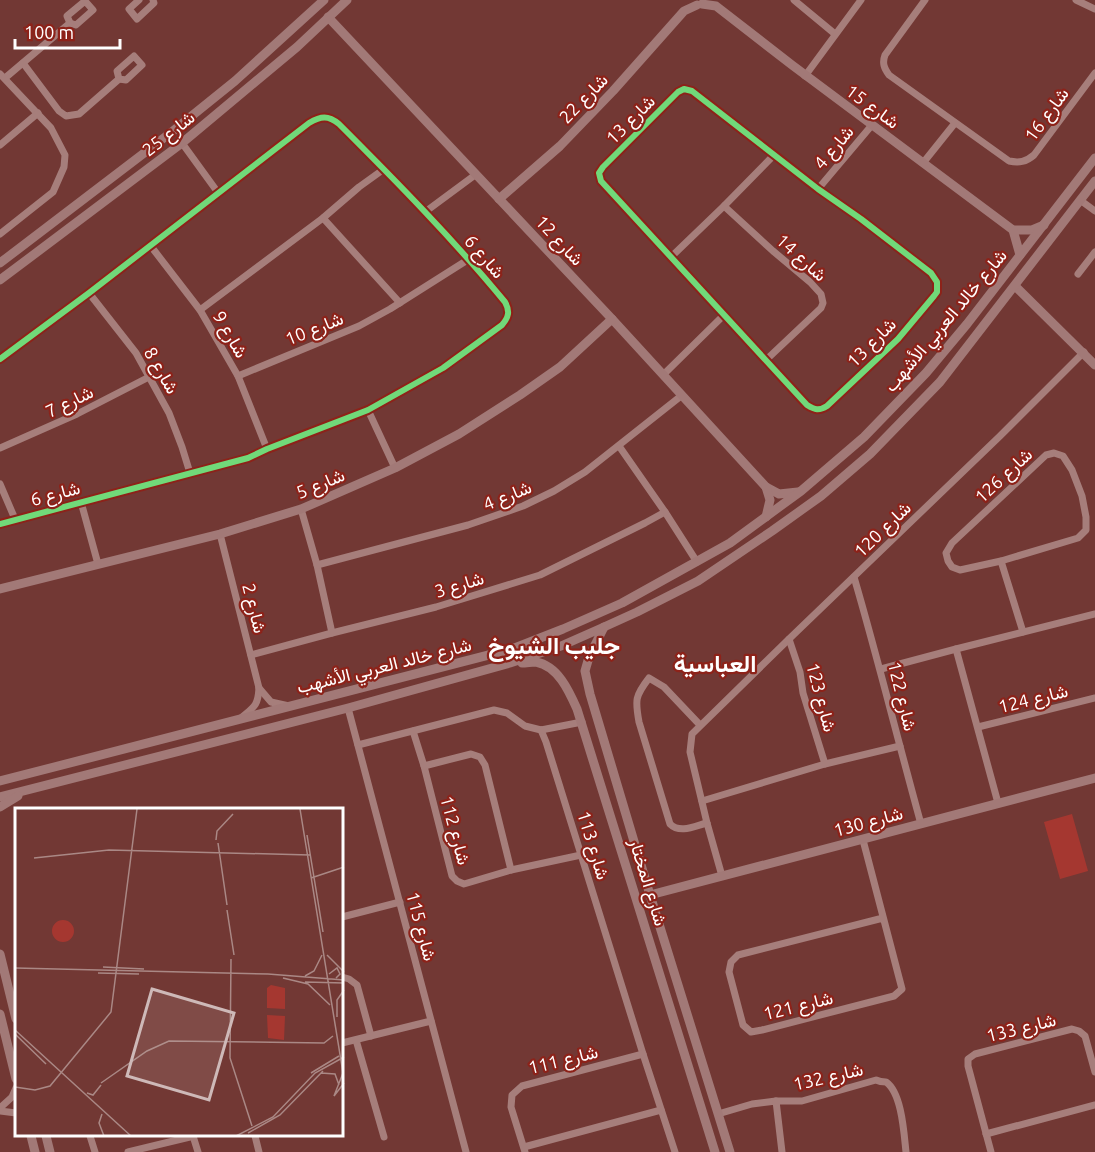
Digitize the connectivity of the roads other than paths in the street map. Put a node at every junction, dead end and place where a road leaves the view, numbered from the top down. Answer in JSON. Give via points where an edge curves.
{"nodes":[{"id":1,"x":139,"y":0,"type":"edge"},
{"id":2,"x":153,"y":0,"type":"edge"},
{"id":3,"x":324,"y":0,"type":"edge"},
{"id":4,"x":347,"y":0,"type":"edge"},
{"id":5,"x":794,"y":0,"type":"edge"},
{"id":6,"x":861,"y":0,"type":"edge"},
{"id":7,"x":925,"y":0,"type":"edge"},
{"id":8,"x":1076,"y":0,"type":"edge"},
{"id":9,"x":702,"y":2,"type":"edge"},
{"id":10,"x":1095,"y":9,"type":"edge"},
{"id":11,"x":328,"y":17,"type":"junction"},
{"id":12,"x":70,"y":23,"type":"dead end"},
{"id":13,"x":835,"y":34,"type":"junction"},
{"id":14,"x":23,"y":63,"type":"junction"},
{"id":15,"x":1095,"y":73,"type":"edge"},
{"id":16,"x":2,"y":76,"type":"edge"},
{"id":17,"x":805,"y":76,"type":"junction"},
{"id":18,"x":119,"y":79,"type":"dead end"},
{"id":19,"x":38,"y":113,"type":"junction"},
{"id":20,"x":955,"y":123,"type":"junction"},
{"id":21,"x":872,"y":125,"type":"junction"},
{"id":22,"x":182,"y":144,"type":"junction"},
{"id":23,"x":0,"y":145,"type":"edge"},
{"id":24,"x":774,"y":155,"type":"junction"},
{"id":25,"x":1095,"y":158,"type":"edge"},
{"id":26,"x":923,"y":163,"type":"junction"},
{"id":27,"x":384,"y":169,"type":"junction"},
{"id":28,"x":475,"y":175,"type":"junction"},
{"id":29,"x":1095,"y":181,"type":"edge"},
{"id":30,"x":818,"y":189,"type":"junction"},
{"id":31,"x":219,"y":194,"type":"junction"},
{"id":32,"x":499,"y":199,"type":"junction"},
{"id":33,"x":1080,"y":200,"type":"junction"},
{"id":34,"x":724,"y":206,"type":"junction"},
{"id":35,"x":1095,"y":211,"type":"edge"},
{"id":36,"x":425,"y":212,"type":"junction"},
{"id":37,"x":323,"y":218,"type":"junction"},
{"id":38,"x":1044,"y":225,"type":"junction"},
{"id":39,"x":1012,"y":230,"type":"junction"},
{"id":40,"x":0,"y":234,"type":"edge"},
{"id":41,"x":150,"y":245,"type":"junction"},
{"id":42,"x":1095,"y":252,"type":"edge"},
{"id":43,"x":1020,"y":255,"type":"junction"},
{"id":44,"x":671,"y":257,"type":"junction"},
{"id":45,"x":470,"y":259,"type":"junction"},
{"id":46,"x":0,"y":263,"type":"edge"},
{"id":47,"x":1078,"y":274,"type":"dead end"},
{"id":48,"x":0,"y":280,"type":"edge"},
{"id":49,"x":1015,"y":286,"type":"junction"},
{"id":50,"x":89,"y":293,"type":"junction"},
{"id":51,"x":400,"y":303,"type":"junction"},
{"id":52,"x":200,"y":310,"type":"junction"},
{"id":53,"x":724,"y":315,"type":"junction"},
{"id":54,"x":612,"y":319,"type":"junction"},
{"id":55,"x":1084,"y":352,"type":"junction"},
{"id":56,"x":0,"y":359,"type":"edge"},
{"id":57,"x":766,"y":360,"type":"junction"},
{"id":58,"x":1095,"y":365,"type":"edge"},
{"id":59,"x":926,"y":373,"type":"junction"},
{"id":60,"x":663,"y":375,"type":"junction"},
{"id":61,"x":238,"y":376,"type":"junction"},
{"id":62,"x":149,"y":377,"type":"junction"},
{"id":63,"x":940,"y":382,"type":"junction"},
{"id":64,"x":912,"y":388,"type":"junction"},
{"id":65,"x":681,"y":396,"type":"junction"},
{"id":66,"x":926,"y":397,"type":"junction"},
{"id":67,"x":368,"y":410,"type":"junction"},
{"id":68,"x":619,"y":446,"type":"junction"},
{"id":69,"x":0,"y":448,"type":"edge"},
{"id":70,"x":267,"y":449,"type":"junction"},
{"id":71,"x":395,"y":468,"type":"junction"},
{"id":72,"x":190,"y":473,"type":"junction"},
{"id":73,"x":0,"y":484,"type":"edge"},
{"id":74,"x":766,"y":487,"type":"junction"},
{"id":75,"x":801,"y":491,"type":"junction"},
{"id":76,"x":81,"y":502,"type":"junction"},
{"id":77,"x":301,"y":509,"type":"junction"},
{"id":78,"x":665,"y":512,"type":"junction"},
{"id":79,"x":766,"y":517,"type":"junction"},
{"id":80,"x":15,"y":519,"type":"junction"},
{"id":81,"x":0,"y":524,"type":"edge"},
{"id":82,"x":220,"y":534,"type":"junction"},
{"id":83,"x":1001,"y":561,"type":"junction"},
{"id":84,"x":696,"y":562,"type":"junction"},
{"id":85,"x":98,"y":564,"type":"junction"},
{"id":86,"x":316,"y":566,"type":"junction"},
{"id":87,"x":854,"y":577,"type":"junction"},
{"id":88,"x":0,"y":589,"type":"edge"},
{"id":89,"x":1095,"y":614,"type":"edge"},
{"id":90,"x":604,"y":627,"type":"junction"},
{"id":91,"x":1023,"y":632,"type":"junction"},
{"id":92,"x":332,"y":633,"type":"junction"},
{"id":93,"x":789,"y":639,"type":"junction"},
{"id":94,"x":956,"y":649,"type":"junction"},
{"id":95,"x":251,"y":655,"type":"junction"},
{"id":96,"x":510,"y":663,"type":"junction"},
{"id":97,"x":881,"y":669,"type":"junction"},
{"id":98,"x":400,"y":677,"type":"junction"},
{"id":99,"x":383,"y":681,"type":"junction"},
{"id":100,"x":260,"y":688,"type":"junction"},
{"id":101,"x":403,"y":692,"type":"junction"},
{"id":102,"x":385,"y":697,"type":"junction"},
{"id":103,"x":1095,"y":698,"type":"edge"},
{"id":104,"x":592,"y":702,"type":"junction"},
{"id":105,"x":288,"y":706,"type":"junction"},
{"id":106,"x":576,"y":706,"type":"junction"},
{"id":107,"x":348,"y":708,"type":"junction"},
{"id":108,"x":240,"y":718,"type":"junction"},
{"id":109,"x":582,"y":722,"type":"junction"},
{"id":110,"x":700,"y":726,"type":"junction"},
{"id":111,"x":978,"y":727,"type":"junction"},
{"id":112,"x":541,"y":730,"type":"junction"},
{"id":113,"x":413,"y":731,"type":"junction"},
{"id":114,"x":187,"y":733,"type":"junction"},
{"id":115,"x":358,"y":745,"type":"junction"},
{"id":116,"x":900,"y":746,"type":"junction"},
{"id":117,"x":192,"y":747,"type":"junction"},
{"id":118,"x":825,"y":764,"type":"junction"},
{"id":119,"x":424,"y":766,"type":"junction"},
{"id":120,"x":0,"y":773,"type":"edge"},
{"id":121,"x":16,"y":777,"type":"junction"},
{"id":122,"x":1095,"y":778,"type":"edge"},
{"id":123,"x":0,"y":781,"type":"edge"},
{"id":124,"x":29,"y":789,"type":"junction"},
{"id":125,"x":0,"y":797,"type":"edge"},
{"id":126,"x":702,"y":801,"type":"junction"},
{"id":127,"x":998,"y":803,"type":"junction"},
{"id":128,"x":0,"y":807,"type":"edge"},
{"id":129,"x":707,"y":823,"type":"junction"},
{"id":130,"x":921,"y":824,"type":"junction"},
{"id":131,"x":863,"y":840,"type":"junction"},
{"id":132,"x":581,"y":855,"type":"junction"},
{"id":133,"x":511,"y":870,"type":"junction"},
{"id":134,"x":722,"y":876,"type":"junction"},
{"id":135,"x":650,"y":895,"type":"junction"},
{"id":136,"x":400,"y":902,"type":"junction"},
{"id":137,"x":344,"y":916,"type":"edge"},
{"id":138,"x":883,"y":918,"type":"junction"},
{"id":139,"x":0,"y":954,"type":"edge"},
{"id":140,"x":344,"y":978,"type":"edge"},
{"id":141,"x":13,"y":991,"type":"edge"},
{"id":142,"x":15,"y":1009,"type":"edge"},
{"id":143,"x":0,"y":1014,"type":"edge"},
{"id":144,"x":431,"y":1020,"type":"junction"},
{"id":145,"x":371,"y":1036,"type":"junction"},
{"id":146,"x":356,"y":1040,"type":"junction"},
{"id":147,"x":344,"y":1043,"type":"edge"},
{"id":148,"x":643,"y":1054,"type":"junction"},
{"id":149,"x":704,"y":1069,"type":"junction"},
{"id":150,"x":691,"y":1072,"type":"junction"},
{"id":151,"x":1095,"y":1072,"type":"edge"},
{"id":152,"x":15,"y":1075,"type":"edge"},
{"id":153,"x":15,"y":1090,"type":"edge"},
{"id":154,"x":710,"y":1090,"type":"junction"},
{"id":155,"x":698,"y":1094,"type":"junction"},
{"id":156,"x":776,"y":1101,"type":"junction"},
{"id":157,"x":1095,"y":1104,"type":"edge"},
{"id":158,"x":0,"y":1109,"type":"edge"},
{"id":159,"x":661,"y":1110,"type":"junction"},
{"id":160,"x":15,"y":1113,"type":"edge"},
{"id":161,"x":718,"y":1114,"type":"junction"},
{"id":162,"x":986,"y":1134,"type":"junction"},
{"id":163,"x":31,"y":1137,"type":"edge"},
{"id":164,"x":46,"y":1137,"type":"edge"},
{"id":165,"x":90,"y":1137,"type":"edge"},
{"id":166,"x":190,"y":1137,"type":"edge"},
{"id":167,"x":194,"y":1137,"type":"edge"},
{"id":168,"x":255,"y":1137,"type":"edge"},
{"id":169,"x":384,"y":1137,"type":"dead end"},
{"id":170,"x":525,"y":1150,"type":"edge"},
{"id":171,"x":35,"y":1152,"type":"edge"},
{"id":172,"x":50,"y":1152,"type":"edge"},
{"id":173,"x":95,"y":1152,"type":"edge"},
{"id":174,"x":128,"y":1152,"type":"edge"},
{"id":175,"x":198,"y":1152,"type":"edge"},
{"id":176,"x":259,"y":1152,"type":"edge"},
{"id":177,"x":466,"y":1152,"type":"edge"},
{"id":178,"x":675,"y":1152,"type":"edge"},
{"id":179,"x":716,"y":1152,"type":"edge"},
{"id":180,"x":730,"y":1152,"type":"edge"},
{"id":181,"x":782,"y":1152,"type":"edge"},
{"id":182,"x":906,"y":1152,"type":"edge"},
{"id":183,"x":990,"y":1152,"type":"edge"}],
"edges":[{"from":1,"to":2,"type":"street","via":[[129,9],[137,19]]},
{"from":3,"to":46,"type":"street","name":"شارع 25","via":[[226,88]]},
{"from":4,"to":11,"type":"street","name":"شارع 25"},
{"from":5,"to":13,"type":"street"},
{"from":6,"to":13,"type":"street"},
{"from":7,"to":20,"type":"street","name":"شارع 16","via":[[885,55],[883,65],[889,75]]},
{"from":8,"to":10,"type":"street"},
{"from":9,"to":17,"type":"street","name":"شارع 15"},
{"from":9,"to":32,"type":"street","name":"شارع 22","via":[[684,11],[560,146]]},
{"from":11,"to":22,"type":"street","name":"شارع 25"},
{"from":11,"to":28,"type":"street","name":"شارع 12"},
{"from":12,"to":14,"type":"street"},
{"from":13,"to":17,"type":"street"},
{"from":14,"to":16,"type":"street"},
{"from":14,"to":18,"type":"street","via":[[66,116],[79,114]]},
{"from":15,"to":20,"type":"street","name":"شارع 16","via":[[1034,155],[1023,162],[1009,161]]},
{"from":16,"to":19,"type":"street"},
{"from":17,"to":21,"type":"street","name":"شارع 15"},
{"from":19,"to":23,"type":"street"},
{"from":19,"to":40,"type":"street","via":[[60,143],[64,167],[53,192]]},
{"from":20,"to":26,"type":"street"},
{"from":21,"to":26,"type":"street","name":"شارع 15"},
{"from":21,"to":30,"type":"street","name":"4 شارع"},
{"from":22,"to":31,"type":"street"},
{"from":22,"to":48,"type":"street","name":"شارع 25"},
{"from":24,"to":30,"type":"street","name":"13 شارع"},
{"from":24,"to":34,"type":"street"},
{"from":24,"to":44,"type":"street","name":"شارع 13","via":[[692,91],[678,92],[599,173],[601,181]]},
{"from":25,"to":38,"type":"street","name":"شارع خالد العربي الأشهب"},
{"from":26,"to":39,"type":"street","name":"شارع 15"},
{"from":27,"to":31,"type":"street","name":"شارع 6","via":[[333,118],[326,116],[309,123]]},
{"from":27,"to":36,"type":"street","name":"شارع 6"},
{"from":27,"to":37,"type":"street"},
{"from":28,"to":32,"type":"street","name":"شارع 12"},
{"from":28,"to":36,"type":"street"},
{"from":29,"to":33,"type":"street","name":"شارع خالد العربي الأشهب"},
{"from":30,"to":57,"type":"street","name":"13 شارع","via":[[931,273],[937,282],[937,292],[898,339],[822,409],[807,405]]},
{"from":31,"to":41,"type":"street","name":"شارع 6"},
{"from":32,"to":54,"type":"street","name":"شارع 12"},
{"from":33,"to":35,"type":"street"},
{"from":33,"to":49,"type":"street","name":"شارع خالد العربي الأشهب"},
{"from":34,"to":44,"type":"street"},
{"from":34,"to":57,"type":"street","name":"14 شارع","via":[[821,294],[821,308]]},
{"from":36,"to":45,"type":"street","name":"شارع 6"},
{"from":37,"to":51,"type":"street"},
{"from":37,"to":52,"type":"street"},
{"from":38,"to":39,"type":"street","via":[[1032,230]]},
{"from":38,"to":43,"type":"street","name":"شارع خالد العربي الأشهب"},
{"from":39,"to":43,"type":"street"},
{"from":41,"to":50,"type":"street","name":"شارع 6"},
{"from":41,"to":52,"type":"street","name":"شارع 9"},
{"from":42,"to":47,"type":"street"},
{"from":43,"to":59,"type":"street","name":"شارع خالد العربي الأشهب"},
{"from":44,"to":53,"type":"street","name":"13 شارع"},
{"from":45,"to":51,"type":"street","name":"شارع 10"},
{"from":45,"to":67,"type":"street","name":"شارع 6","via":[[505,302],[507,320],[443,368]]},
{"from":49,"to":55,"type":"street"},
{"from":49,"to":63,"type":"street","name":"شارع خالد العربي الأشهب"},
{"from":50,"to":56,"type":"street","name":"شارع 6"},
{"from":50,"to":62,"type":"street","name":"شارع 8","via":[[136,353]]},
{"from":51,"to":61,"type":"street","name":"شارع 10","via":[[359,326]]},
{"from":52,"to":61,"type":"street","name":"شارع 9"},
{"from":53,"to":57,"type":"street","name":"13 شارع"},
{"from":53,"to":60,"type":"street"},
{"from":54,"to":60,"type":"street","name":"شارع 12"},
{"from":54,"to":71,"type":"street","name":"شارع 5","via":[[560,367],[520,395]]},
{"from":55,"to":58,"type":"street"},
{"from":55,"to":87,"type":"street","name":"شارع 120"},
{"from":59,"to":63,"type":"street","via":[[927,381]]},
{"from":59,"to":64,"type":"street","name":"شارع خالد العربي الأشهب"},
{"from":60,"to":65,"type":"street","name":"شارع 12"},
{"from":61,"to":70,"type":"street","name":"شارع 9"},
{"from":62,"to":69,"type":"street","name":"شارع 7"},
{"from":62,"to":72,"type":"street","name":"شارع 8","via":[[169,413]]},
{"from":63,"to":66,"type":"street","name":"شارع خالد العربي الأشهب"},
{"from":64,"to":66,"type":"street","via":[[923,389]]},
{"from":64,"to":75,"type":"street","name":"شارع خالد العربي الأشهب","via":[[864,437]]},
{"from":65,"to":68,"type":"street","name":"شارع 4"},
{"from":65,"to":74,"type":"street","name":"شارع 12"},
{"from":66,"to":90,"type":"street","name":"شارع خالد العربي الأشهب","via":[[870,454],[772,531],[698,581]]},
{"from":67,"to":70,"type":"street","name":"شارع 6"},
{"from":67,"to":71,"type":"street"},
{"from":68,"to":78,"type":"street"},
{"from":68,"to":86,"type":"street","name":"شارع 4","via":[[554,491],[514,509]]},
{"from":70,"to":72,"type":"street","name":"شارع 6"},
{"from":71,"to":77,"type":"street","name":"شارع 5"},
{"from":72,"to":76,"type":"street","name":"شارع 6"},
{"from":73,"to":80,"type":"street","name":"شارع 6"},
{"from":74,"to":75,"type":"street","via":[[779,494]]},
{"from":74,"to":79,"type":"street","via":[[770,501]]},
{"from":75,"to":79,"type":"street","name":"شارع خالد العربي الأشهب"},
{"from":76,"to":80,"type":"street","name":"شارع 6"},
{"from":76,"to":85,"type":"street","name":"شارع 6"},
{"from":77,"to":82,"type":"street","name":"شارع 5"},
{"from":77,"to":86,"type":"street"},
{"from":78,"to":84,"type":"street"},
{"from":78,"to":92,"type":"street","name":"شارع 3","via":[[540,575]]},
{"from":79,"to":84,"type":"street","name":"شارع خالد العربي الأشهب"},
{"from":80,"to":81,"type":"street","name":"شارع 6"},
{"from":82,"to":85,"type":"street","name":"شارع 5"},
{"from":82,"to":95,"type":"street","name":"شارع 2"},
{"from":83,"to":83,"type":"street","name":"شارع 126","via":[[960,570],[952,567],[946,553],[1046,455],[1059,453],[1072,470],[1082,496],[1086,530],[1078,538]]},
{"from":83,"to":91,"type":"street"},
{"from":84,"to":98,"type":"street","name":"شارع خالد العربي الأشهب","via":[[622,603],[512,649]]},
{"from":85,"to":88,"type":"street","name":"شارع 5"},
{"from":86,"to":92,"type":"street"},
{"from":87,"to":93,"type":"street","name":"شارع 120"},
{"from":87,"to":97,"type":"street","name":"شارع 122"},
{"from":89,"to":91,"type":"street"},
{"from":90,"to":96,"type":"street","name":"شارع خالد العربي الأشهب"},
{"from":90,"to":104,"type":"street","name":"شارع المختار","via":[[585,671]]},
{"from":91,"to":94,"type":"street"},
{"from":92,"to":95,"type":"street","name":"شارع 3"},
{"from":93,"to":110,"type":"street","name":"شارع 120"},
{"from":93,"to":118,"type":"street","name":"شارع 123"},
{"from":94,"to":97,"type":"street"},
{"from":94,"to":111,"type":"street","name":"شارع 124"},
{"from":95,"to":100,"type":"street","name":"شارع 2"},
{"from":96,"to":101,"type":"street","name":"شارع خالد العربي الأشهب"},
{"from":96,"to":106,"type":"street","name":"شارع المختار","via":[[538,662],[550,669],[560,678]]},
{"from":97,"to":116,"type":"street","name":"شارع 122"},
{"from":98,"to":99,"type":"street","name":"شارع خالد العربي الأشهب"},
{"from":98,"to":101,"type":"street"},
{"from":99,"to":102,"type":"street"},
{"from":99,"to":105,"type":"street","name":"شارع خالد العربي الأشهب"},
{"from":100,"to":105,"type":"street","via":[[271,702]]},
{"from":100,"to":108,"type":"street","via":[[255,706]]},
{"from":101,"to":102,"type":"street","name":"شارع خالد العربي الأشهب"},
{"from":102,"to":107,"type":"street","name":"شارع خالد العربي الأشهب"},
{"from":103,"to":111,"type":"street","name":"شارع 124"},
{"from":104,"to":106,"type":"street","via":[[580,697]]},
{"from":104,"to":135,"type":"street","name":"شارع المختار"},
{"from":105,"to":108,"type":"street","name":"شارع خالد العربي الأشهب"},
{"from":106,"to":109,"type":"street","name":"شارع المختار"},
{"from":107,"to":115,"type":"street","name":"شارع 115"},
{"from":107,"to":117,"type":"street","name":"شارع خالد العربي الأشهب"},
{"from":108,"to":114,"type":"street","name":"شارع خالد العربي الأشهب"},
{"from":109,"to":112,"type":"street"},
{"from":109,"to":150,"type":"street","name":"شارع المختار"},
{"from":110,"to":126,"type":"street","name":"شارع 120","via":[[692,734],[690,752]]},
{"from":110,"to":129,"type":"street","via":[[664,687],[649,678],[636,701],[639,722],[670,824],[686,829]]},
{"from":111,"to":127,"type":"street","name":"شارع 124"},
{"from":112,"to":113,"type":"street","via":[[525,726],[507,712],[494,710]]},
{"from":112,"to":132,"type":"street","name":"شارع 113"},
{"from":113,"to":115,"type":"street"},
{"from":113,"to":119,"type":"street","name":"شارع 112"},
{"from":114,"to":117,"type":"street","via":[[186,740]]},
{"from":114,"to":121,"type":"street","name":"شارع خالد العربي الأشهب"},
{"from":115,"to":136,"type":"street","name":"شارع 115"},
{"from":116,"to":118,"type":"street"},
{"from":116,"to":130,"type":"street","name":"شارع 122"},
{"from":117,"to":124,"type":"street","name":"شارع خالد العربي الأشهب"},
{"from":118,"to":126,"type":"street"},
{"from":119,"to":133,"type":"street","via":[[471,754],[480,757]]},
{"from":119,"to":133,"type":"street","name":"شارع 112","via":[[452,876],[464,884]]},
{"from":120,"to":121,"type":"street"},
{"from":121,"to":123,"type":"street","name":"شارع خالد العربي الأشهب"},
{"from":122,"to":127,"type":"street","name":"شارع 130"},
{"from":124,"to":125,"type":"street","name":"شارع خالد العربي الأشهب"},
{"from":124,"to":128,"type":"street"},
{"from":126,"to":129,"type":"street","name":"شارع 120"},
{"from":127,"to":130,"type":"street","name":"شارع 130"},
{"from":129,"to":134,"type":"street","name":"شارع 120"},
{"from":130,"to":131,"type":"street","name":"شارع 130"},
{"from":131,"to":134,"type":"street","name":"شارع 130"},
{"from":131,"to":138,"type":"street","name":"شارع 121"},
{"from":132,"to":133,"type":"street","name":"شارع 112"},
{"from":132,"to":148,"type":"street","name":"شارع 113"},
{"from":134,"to":135,"type":"street","name":"شارع 130"},
{"from":135,"to":149,"type":"street","name":"شارع المختار"},
{"from":136,"to":137,"type":"street"},
{"from":136,"to":144,"type":"street","name":"شارع 115"},
{"from":138,"to":138,"type":"street","name":"شارع 121","via":[[902,985],[900,992],[762,1030],[751,1032],[743,1025],[729,972],[738,955]]},
{"from":139,"to":141,"type":"street"},
{"from":140,"to":145,"type":"street","via":[[357,985]]},
{"from":141,"to":142,"type":"street"},
{"from":143,"to":152,"type":"street"},
{"from":144,"to":145,"type":"street"},
{"from":144,"to":177,"type":"street","name":"شارع 115"},
{"from":145,"to":146,"type":"street"},
{"from":146,"to":147,"type":"street"},
{"from":146,"to":169,"type":"street"},
{"from":148,"to":159,"type":"street","name":"شارع 113"},
{"from":148,"to":170,"type":"street","name":"شارع 111","via":[[522,1086],[512,1095],[511,1107]]},
{"from":149,"to":150,"type":"street","via":[[699,1077]]},
{"from":149,"to":154,"type":"street","name":"شارع المختار"},
{"from":150,"to":155,"type":"street","name":"شارع المختار"},
{"from":151,"to":162,"type":"street","name":"شارع 133","via":[[1085,1036],[1072,1029],[975,1054],[968,1059],[968,1066]]},
{"from":153,"to":158,"type":"street"},
{"from":154,"to":155,"type":"street","via":[[701,1086]]},
{"from":154,"to":161,"type":"street","name":"شارع المختار"},
{"from":155,"to":179,"type":"street","name":"شارع المختار"},
{"from":156,"to":161,"type":"street","name":"شارع 132"},
{"from":156,"to":181,"type":"street","name":"شارع 132"},
{"from":156,"to":182,"type":"street","name":"شارع 132","via":[[802,1101],[876,1080],[885,1082],[895,1093]]},
{"from":157,"to":162,"type":"street"},
{"from":158,"to":160,"type":"street"},
{"from":159,"to":170,"type":"street","name":"شارع 111"},
{"from":159,"to":178,"type":"street","name":"شارع 113"},
{"from":161,"to":180,"type":"street","name":"شارع المختار"},
{"from":162,"to":183,"type":"street","name":"شارع 133"},
{"from":163,"to":171,"type":"street"},
{"from":164,"to":172,"type":"street"},
{"from":165,"to":173,"type":"street"},
{"from":166,"to":174,"type":"street"},
{"from":167,"to":175,"type":"street"},
{"from":168,"to":176,"type":"street"}]}
